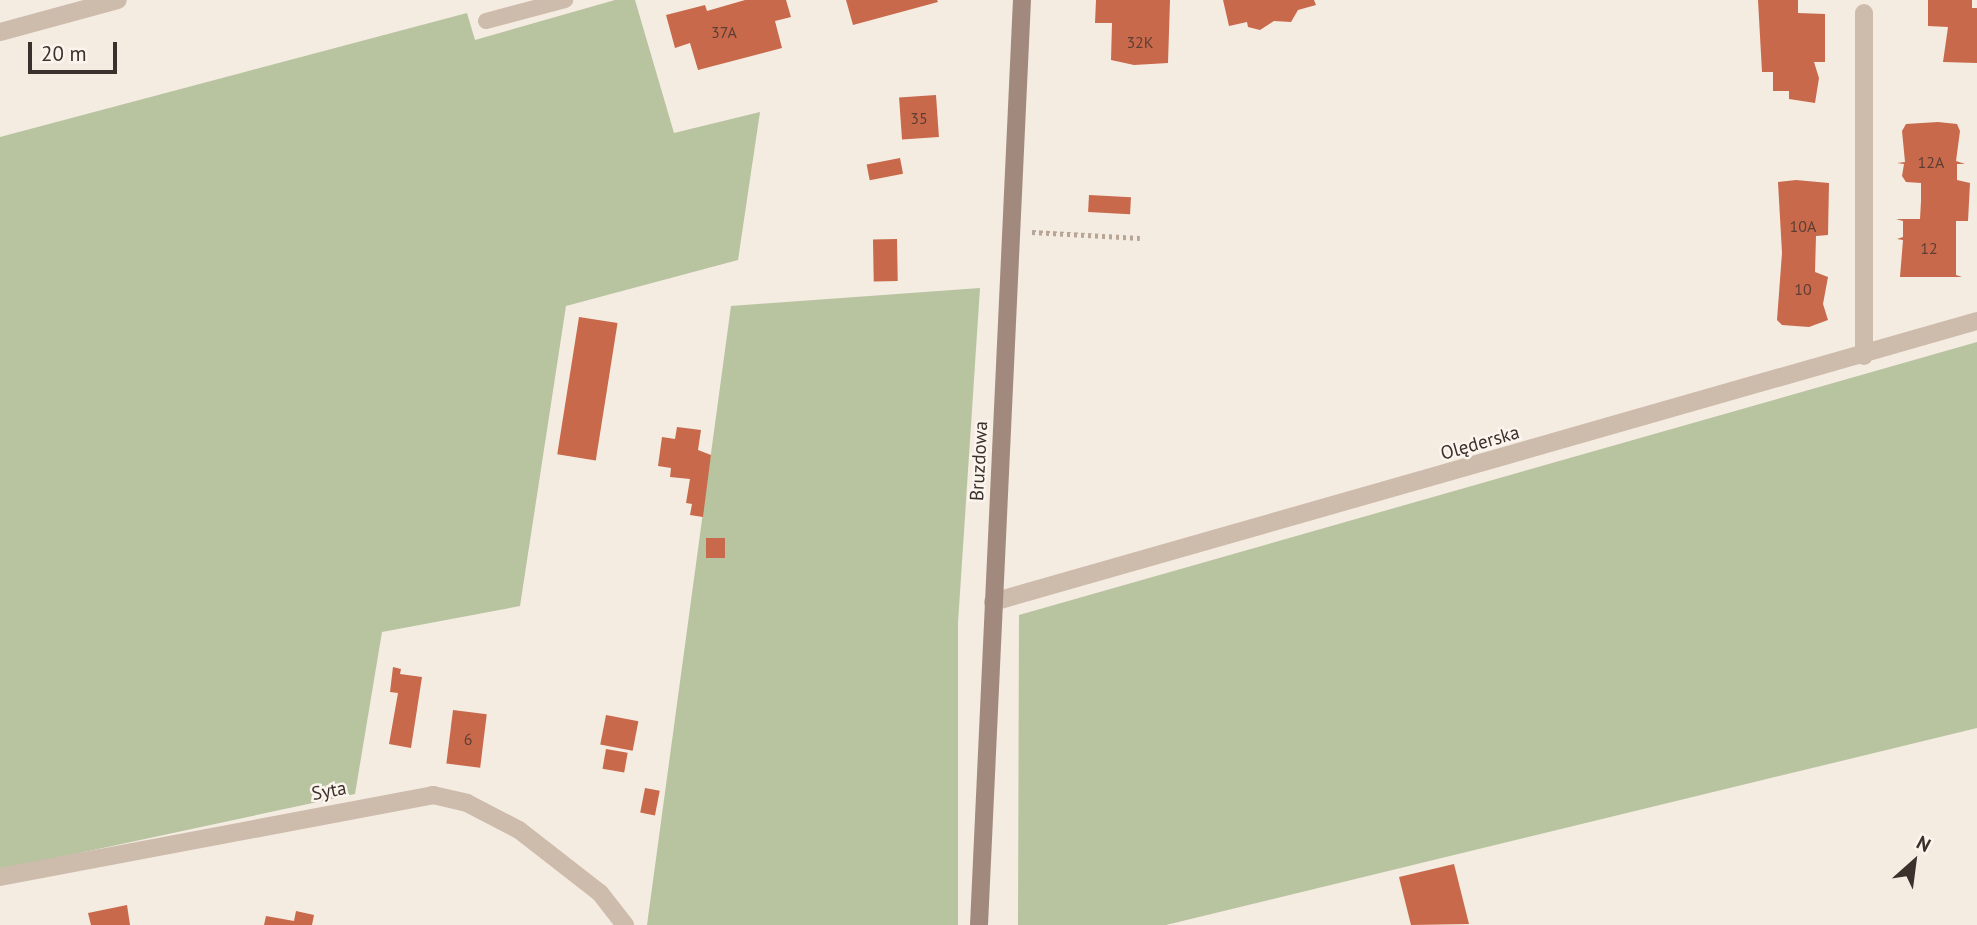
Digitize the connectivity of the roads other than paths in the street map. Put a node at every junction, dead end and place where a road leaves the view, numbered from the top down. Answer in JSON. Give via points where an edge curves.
{"nodes":[{"id":1,"x":118,"y":0,"type":"edge"},
{"id":2,"x":565,"y":0,"type":"edge"},
{"id":3,"x":1022,"y":0,"type":"edge"},
{"id":4,"x":1864,"y":13,"type":"dead end"},
{"id":5,"x":486,"y":21,"type":"dead end"},
{"id":6,"x":0,"y":32,"type":"edge"},
{"id":7,"x":1977,"y":321,"type":"edge"},
{"id":8,"x":1864,"y":356,"type":"junction"},
{"id":9,"x":993,"y":602,"type":"junction"},
{"id":10,"x":0,"y":877,"type":"edge"},
{"id":11,"x":625,"y":925,"type":"edge"},
{"id":12,"x":979,"y":925,"type":"edge"}],
"edges":[{"from":1,"to":6,"type":"street"},
{"from":2,"to":5,"type":"lane"},
{"from":3,"to":9,"type":"street","name":"Bruzdowa"},
{"from":4,"to":8,"type":"street"},
{"from":7,"to":8,"type":"street","name":"Olęderska"},
{"from":8,"to":9,"type":"street","name":"Olęderska"},
{"from":9,"to":12,"type":"street","name":"Bruzdowa"},
{"from":10,"to":11,"type":"street","name":"Syta","via":[[433,795],[467,803],[519,831],[600,893]]}]}
